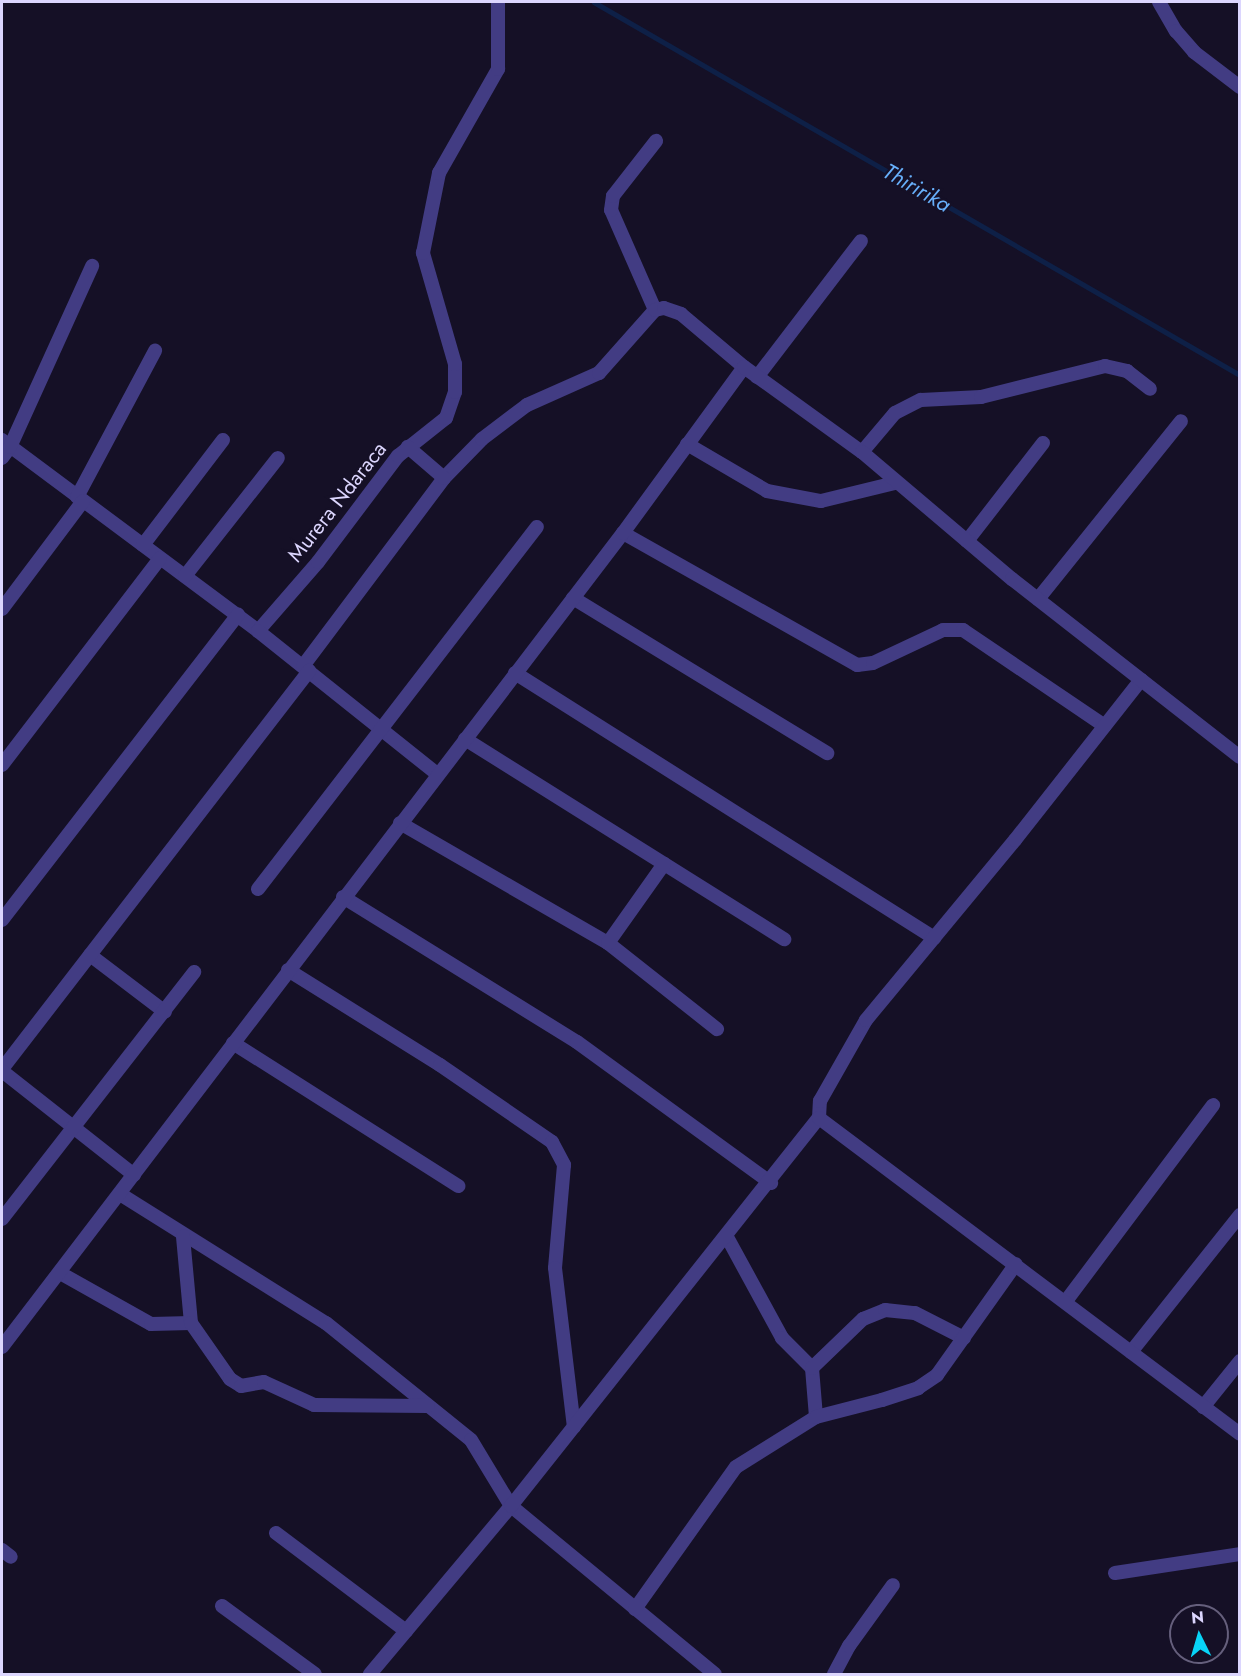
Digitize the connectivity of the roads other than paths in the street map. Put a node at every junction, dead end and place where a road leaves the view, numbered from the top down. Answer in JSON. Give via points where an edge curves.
{"nodes":[{"id":1,"x":498,"y":2,"type":"edge"},
{"id":2,"x":1159,"y":2,"type":"edge"},
{"id":3,"x":1239,"y":87,"type":"edge"},
{"id":4,"x":656,"y":141,"type":"dead end"},
{"id":5,"x":861,"y":241,"type":"dead end"},
{"id":6,"x":92,"y":266,"type":"dead end"},
{"id":7,"x":655,"y":310,"type":"junction"},
{"id":8,"x":155,"y":351,"type":"dead end"},
{"id":9,"x":744,"y":367,"type":"junction"},
{"id":10,"x":757,"y":377,"type":"junction"},
{"id":11,"x":1150,"y":389,"type":"dead end"},
{"id":12,"x":1181,"y":420,"type":"dead end"},
{"id":13,"x":223,"y":440,"type":"dead end"},
{"id":14,"x":1043,"y":443,"type":"dead end"},
{"id":15,"x":687,"y":444,"type":"junction"},
{"id":16,"x":408,"y":447,"type":"junction"},
{"id":17,"x":4,"y":449,"type":"edge"},
{"id":18,"x":862,"y":452,"type":"junction"},
{"id":19,"x":278,"y":458,"type":"dead end"},
{"id":20,"x":444,"y":478,"type":"junction"},
{"id":21,"x":895,"y":483,"type":"junction"},
{"id":22,"x":80,"y":499,"type":"junction"},
{"id":23,"x":537,"y":527,"type":"dead end"},
{"id":24,"x":623,"y":533,"type":"junction"},
{"id":25,"x":967,"y":541,"type":"junction"},
{"id":26,"x":143,"y":545,"type":"junction"},
{"id":27,"x":160,"y":558,"type":"junction"},
{"id":28,"x":185,"y":576,"type":"junction"},
{"id":29,"x":573,"y":598,"type":"junction"},
{"id":30,"x":1038,"y":599,"type":"junction"},
{"id":31,"x":2,"y":609,"type":"edge"},
{"id":32,"x":238,"y":615,"type":"junction"},
{"id":33,"x":258,"y":631,"type":"junction"},
{"id":34,"x":306,"y":668,"type":"junction"},
{"id":35,"x":515,"y":674,"type":"junction"},
{"id":36,"x":1142,"y":680,"type":"junction"},
{"id":37,"x":1105,"y":726,"type":"junction"},
{"id":38,"x":380,"y":728,"type":"junction"},
{"id":39,"x":465,"y":739,"type":"junction"},
{"id":40,"x":827,"y":753,"type":"dead end"},
{"id":41,"x":1239,"y":757,"type":"edge"},
{"id":42,"x":2,"y":765,"type":"edge"},
{"id":43,"x":438,"y":774,"type":"junction"},
{"id":44,"x":400,"y":823,"type":"junction"},
{"id":45,"x":663,"y":864,"type":"junction"},
{"id":46,"x":258,"y":889,"type":"dead end"},
{"id":47,"x":343,"y":897,"type":"junction"},
{"id":48,"x":2,"y":920,"type":"edge"},
{"id":49,"x":934,"y":938,"type":"junction"},
{"id":50,"x":784,"y":939,"type":"dead end"},
{"id":51,"x":608,"y":943,"type":"junction"},
{"id":52,"x":90,"y":955,"type":"junction"},
{"id":53,"x":288,"y":970,"type":"junction"},
{"id":54,"x":194,"y":972,"type":"dead end"},
{"id":55,"x":165,"y":1012,"type":"junction"},
{"id":56,"x":717,"y":1029,"type":"dead end"},
{"id":57,"x":233,"y":1043,"type":"junction"},
{"id":58,"x":2,"y":1070,"type":"edge"},
{"id":59,"x":1213,"y":1105,"type":"dead end"},
{"id":60,"x":819,"y":1118,"type":"junction"},
{"id":61,"x":75,"y":1129,"type":"junction"},
{"id":62,"x":134,"y":1175,"type":"junction"},
{"id":63,"x":771,"y":1183,"type":"junction"},
{"id":64,"x":458,"y":1186,"type":"dead end"},
{"id":65,"x":120,"y":1194,"type":"junction"},
{"id":66,"x":1239,"y":1215,"type":"edge"},
{"id":67,"x":2,"y":1219,"type":"edge"},
{"id":68,"x":183,"y":1236,"type":"junction"},
{"id":69,"x":727,"y":1237,"type":"junction"},
{"id":70,"x":1016,"y":1264,"type":"junction"},
{"id":71,"x":60,"y":1273,"type":"junction"},
{"id":72,"x":1066,"y":1301,"type":"junction"},
{"id":73,"x":191,"y":1323,"type":"junction"},
{"id":74,"x":964,"y":1338,"type":"junction"},
{"id":75,"x":2,"y":1347,"type":"edge"},
{"id":76,"x":1131,"y":1352,"type":"junction"},
{"id":77,"x":1239,"y":1361,"type":"edge"},
{"id":78,"x":812,"y":1368,"type":"junction"},
{"id":79,"x":428,"y":1406,"type":"junction"},
{"id":80,"x":1203,"y":1407,"type":"junction"},
{"id":81,"x":816,"y":1417,"type":"junction"},
{"id":82,"x":574,"y":1427,"type":"junction"},
{"id":83,"x":1239,"y":1434,"type":"edge"},
{"id":84,"x":511,"y":1506,"type":"junction"},
{"id":85,"x":276,"y":1533,"type":"dead end"},
{"id":86,"x":1239,"y":1554,"type":"edge"},
{"id":87,"x":1115,"y":1573,"type":"dead end"},
{"id":88,"x":893,"y":1585,"type":"dead end"},
{"id":89,"x":222,"y":1606,"type":"dead end"},
{"id":90,"x":635,"y":1609,"type":"junction"},
{"id":91,"x":406,"y":1631,"type":"junction"},
{"id":92,"x":376,"y":1672,"type":"edge"},
{"id":93,"x":315,"y":1674,"type":"edge"},
{"id":94,"x":715,"y":1674,"type":"edge"},
{"id":95,"x":834,"y":1674,"type":"edge"}],
"edges":[{"from":1,"to":16,"type":"street","name":"Murera Ndaraca","via":[[498,69],[439,173],[423,254],[455,364],[455,392],[439,427]]},
{"from":2,"to":3,"type":"street","via":[[1194,52]]},
{"from":4,"to":7,"type":"street","via":[[614,196],[611,210]]},
{"from":5,"to":10,"type":"street"},
{"from":6,"to":17,"type":"street"},
{"from":7,"to":9,"type":"street","via":[[664,308],[681,314]]},
{"from":7,"to":20,"type":"street","via":[[599,373],[527,405],[482,439]]},
{"from":8,"to":22,"type":"street"},
{"from":9,"to":10,"type":"street"},
{"from":9,"to":15,"type":"street"},
{"from":10,"to":18,"type":"street"},
{"from":11,"to":18,"type":"street","via":[[1127,371],[1105,366],[981,397],[921,400],[895,413]]},
{"from":12,"to":30,"type":"street"},
{"from":13,"to":26,"type":"street"},
{"from":14,"to":25,"type":"street"},
{"from":15,"to":21,"type":"street","via":[[767,491],[821,501]]},
{"from":15,"to":24,"type":"street"},
{"from":16,"to":20,"type":"street"},
{"from":16,"to":33,"type":"street","name":"Murera Ndaraca"},
{"from":17,"to":22,"type":"street"},
{"from":18,"to":21,"type":"street"},
{"from":19,"to":28,"type":"street"},
{"from":20,"to":34,"type":"street"},
{"from":21,"to":25,"type":"street"},
{"from":22,"to":26,"type":"street"},
{"from":22,"to":31,"type":"street"},
{"from":23,"to":38,"type":"street"},
{"from":24,"to":29,"type":"street"},
{"from":24,"to":37,"type":"street","via":[[857,665],[873,663],[944,630],[963,630]]},
{"from":25,"to":30,"type":"street"},
{"from":26,"to":27,"type":"street"},
{"from":27,"to":28,"type":"street"},
{"from":27,"to":42,"type":"street"},
{"from":28,"to":32,"type":"street"},
{"from":29,"to":35,"type":"street"},
{"from":29,"to":40,"type":"street"},
{"from":30,"to":36,"type":"street"},
{"from":32,"to":33,"type":"street"},
{"from":32,"to":48,"type":"street"},
{"from":33,"to":34,"type":"street"},
{"from":34,"to":38,"type":"street"},
{"from":34,"to":52,"type":"street"},
{"from":35,"to":39,"type":"street"},
{"from":35,"to":49,"type":"street"},
{"from":36,"to":37,"type":"street"},
{"from":36,"to":41,"type":"street"},
{"from":37,"to":49,"type":"street"},
{"from":38,"to":43,"type":"street"},
{"from":38,"to":46,"type":"street"},
{"from":39,"to":43,"type":"street"},
{"from":39,"to":45,"type":"street"},
{"from":43,"to":44,"type":"street"},
{"from":44,"to":47,"type":"street"},
{"from":44,"to":51,"type":"street"},
{"from":45,"to":50,"type":"street"},
{"from":45,"to":51,"type":"street"},
{"from":47,"to":53,"type":"street"},
{"from":47,"to":63,"type":"street","via":[[577,1042]]},
{"from":49,"to":60,"type":"street","via":[[866,1020],[820,1101]]},
{"from":51,"to":56,"type":"street"},
{"from":52,"to":55,"type":"street"},
{"from":52,"to":58,"type":"street"},
{"from":53,"to":57,"type":"street"},
{"from":53,"to":82,"type":"street","via":[[440,1065],[552,1142],[564,1165],[555,1268]]},
{"from":54,"to":55,"type":"street"},
{"from":55,"to":61,"type":"street"},
{"from":57,"to":62,"type":"street"},
{"from":57,"to":64,"type":"street"},
{"from":58,"to":61,"type":"street"},
{"from":59,"to":72,"type":"street"},
{"from":60,"to":63,"type":"street"},
{"from":60,"to":70,"type":"street"},
{"from":61,"to":62,"type":"street"},
{"from":61,"to":67,"type":"street"},
{"from":62,"to":65,"type":"street"},
{"from":63,"to":69,"type":"street"},
{"from":65,"to":68,"type":"street"},
{"from":65,"to":71,"type":"street"},
{"from":66,"to":76,"type":"street"},
{"from":68,"to":73,"type":"street"},
{"from":68,"to":79,"type":"street","via":[[326,1323]]},
{"from":69,"to":78,"type":"street","via":[[782,1338]]},
{"from":69,"to":82,"type":"street"},
{"from":70,"to":72,"type":"street"},
{"from":70,"to":74,"type":"street"},
{"from":71,"to":73,"type":"street","via":[[151,1324]]},
{"from":71,"to":75,"type":"street"},
{"from":72,"to":76,"type":"street"},
{"from":73,"to":79,"type":"street","via":[[230,1379],[241,1386],[272,1384],[314,1405]]},
{"from":74,"to":78,"type":"street","via":[[915,1313],[885,1310],[863,1318]]},
{"from":74,"to":81,"type":"street","via":[[937,1375],[918,1388]]},
{"from":76,"to":80,"type":"street"},
{"from":77,"to":80,"type":"street"},
{"from":78,"to":81,"type":"street"},
{"from":79,"to":84,"type":"street","via":[[471,1440]]},
{"from":80,"to":83,"type":"street"},
{"from":81,"to":90,"type":"street","via":[[736,1467]]},
{"from":82,"to":84,"type":"street"},
{"from":84,"to":90,"type":"street"},
{"from":84,"to":91,"type":"street"},
{"from":85,"to":91,"type":"street"},
{"from":86,"to":87,"type":"street"},
{"from":88,"to":95,"type":"street"},
{"from":89,"to":93,"type":"street"},
{"from":90,"to":94,"type":"street"},
{"from":91,"to":92,"type":"street"}]}
